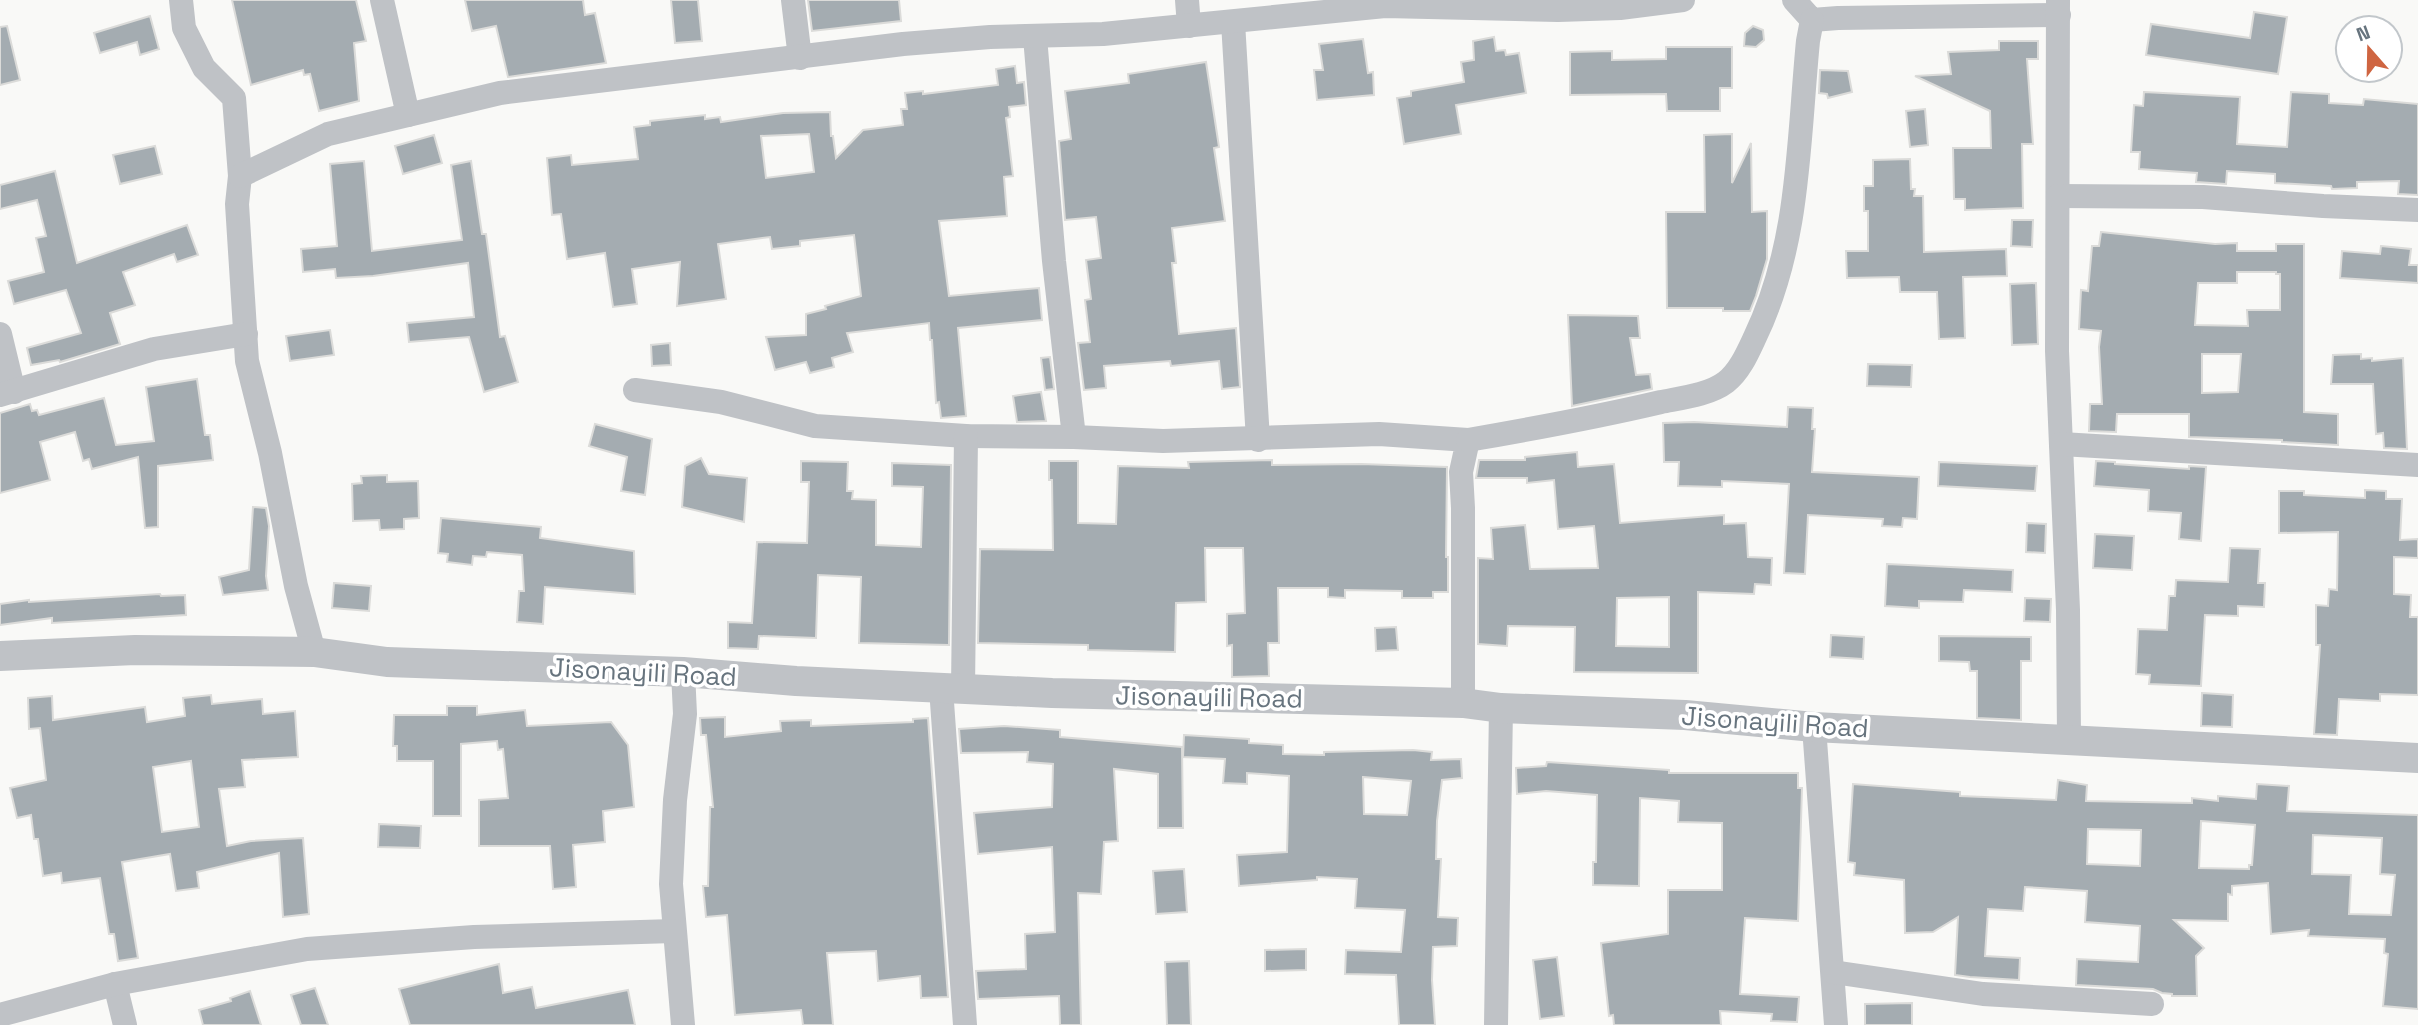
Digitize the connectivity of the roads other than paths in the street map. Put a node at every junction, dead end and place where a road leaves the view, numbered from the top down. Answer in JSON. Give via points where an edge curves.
{"nodes":[{"id":1,"x":181,"y":0,"type":"edge"},
{"id":2,"x":382,"y":0,"type":"edge"},
{"id":3,"x":793,"y":0,"type":"edge"},
{"id":4,"x":1187,"y":0,"type":"edge"},
{"id":5,"x":1683,"y":0,"type":"edge"},
{"id":6,"x":1794,"y":0,"type":"edge"},
{"id":7,"x":2058,"y":8,"type":"edge"},
{"id":8,"x":1812,"y":20,"type":"junction"},
{"id":9,"x":1233,"y":22,"type":"junction"},
{"id":10,"x":1189,"y":26,"type":"junction"},
{"id":11,"x":1035,"y":37,"type":"junction"},
{"id":12,"x":800,"y":58,"type":"junction"},
{"id":13,"x":408,"y":115,"type":"junction"},
{"id":14,"x":240,"y":176,"type":"junction"},
{"id":15,"x":2057,"y":196,"type":"junction"},
{"id":16,"x":2418,"y":210,"type":"edge"},
{"id":17,"x":0,"y":334,"type":"edge"},
{"id":18,"x":246,"y":334,"type":"junction"},
{"id":19,"x":635,"y":390,"type":"dead end"},
{"id":20,"x":7,"y":394,"type":"edge"},
{"id":21,"x":966,"y":436,"type":"junction"},
{"id":22,"x":1074,"y":436,"type":"junction"},
{"id":23,"x":1258,"y":440,"type":"junction"},
{"id":24,"x":1468,"y":440,"type":"junction"},
{"id":25,"x":2061,"y":444,"type":"junction"},
{"id":26,"x":2418,"y":465,"type":"edge"},
{"id":27,"x":314,"y":652,"type":"junction"},
{"id":28,"x":0,"y":656,"type":"edge"},
{"id":29,"x":683,"y":672,"type":"junction"},
{"id":30,"x":952,"y":688,"type":"junction"},
{"id":31,"x":1463,"y":703,"type":"junction"},
{"id":32,"x":1501,"y":708,"type":"junction"},
{"id":33,"x":1814,"y":727,"type":"junction"},
{"id":34,"x":2068,"y":739,"type":"junction"},
{"id":35,"x":2418,"y":758,"type":"edge"},
{"id":36,"x":674,"y":931,"type":"junction"},
{"id":37,"x":1833,"y":972,"type":"junction"},
{"id":38,"x":115,"y":984,"type":"junction"},
{"id":39,"x":2152,"y":1004,"type":"dead end"},
{"id":40,"x":0,"y":1015,"type":"edge"},
{"id":41,"x":125,"y":1025,"type":"edge"},
{"id":42,"x":683,"y":1025,"type":"edge"},
{"id":43,"x":965,"y":1025,"type":"edge"},
{"id":44,"x":1496,"y":1025,"type":"edge"},
{"id":45,"x":1836,"y":1025,"type":"edge"}],
"edges":[{"from":1,"to":14,"type":"street","via":[[184,28],[204,68],[234,98]]},
{"from":2,"to":13,"type":"street"},
{"from":3,"to":12,"type":"street"},
{"from":4,"to":10,"type":"street"},
{"from":5,"to":9,"type":"street","via":[[1558,10],[1385,6]]},
{"from":6,"to":8,"type":"street"},
{"from":7,"to":8,"type":"street"},
{"from":7,"to":15,"type":"street"},
{"from":8,"to":24,"type":"street","via":[[1793,218],[1781,271],[1767,313],[1744,360],[1727,382],[1701,393],[1602,416]]},
{"from":9,"to":10,"type":"street"},
{"from":9,"to":23,"type":"street"},
{"from":10,"to":11,"type":"street"},
{"from":11,"to":12,"type":"street","via":[[903,44]]},
{"from":11,"to":22,"type":"street"},
{"from":12,"to":13,"type":"street","via":[[500,93]]},
{"from":13,"to":14,"type":"street","via":[[328,134]]},
{"from":14,"to":18,"type":"street","via":[[237,204]]},
{"from":15,"to":16,"type":"street","via":[[2203,197]]},
{"from":15,"to":25,"type":"street"},
{"from":17,"to":20,"type":"street"},
{"from":18,"to":20,"type":"street","via":[[154,349]]},
{"from":18,"to":27,"type":"street","via":[[247,361]]},
{"from":19,"to":21,"type":"street","via":[[721,402],[815,426]]},
{"from":21,"to":22,"type":"street"},
{"from":21,"to":30,"type":"street"},
{"from":22,"to":23,"type":"street","via":[[1163,442]]},
{"from":23,"to":24,"type":"street","via":[[1380,434]]},
{"from":24,"to":31,"type":"street","via":[[1461,472]]},
{"from":25,"to":26,"type":"street"},
{"from":25,"to":34,"type":"street"},
{"from":27,"to":28,"type":"street","name":"Jisonayili Road","via":[[135,650]]},
{"from":27,"to":29,"type":"street","name":"Jisonayili Road","via":[[387,662]]},
{"from":29,"to":30,"type":"street","name":"Jisonayili Road"},
{"from":29,"to":36,"type":"street","via":[[685,714],[671,884]]},
{"from":30,"to":31,"type":"street","name":"Jisonayili Road"},
{"from":30,"to":43,"type":"street"},
{"from":31,"to":32,"type":"street","name":"Jisonayili Road"},
{"from":32,"to":33,"type":"street","name":"Jisonayili Road","via":[[1685,715]]},
{"from":32,"to":44,"type":"street"},
{"from":33,"to":34,"type":"street","name":"Jisonayili Road"},
{"from":33,"to":37,"type":"street"},
{"from":34,"to":35,"type":"street","name":"Jisonayili Road"},
{"from":36,"to":38,"type":"street","via":[[474,937],[306,949]]},
{"from":36,"to":42,"type":"street"},
{"from":37,"to":39,"type":"street","via":[[1983,994]]},
{"from":37,"to":45,"type":"street"},
{"from":38,"to":40,"type":"street"},
{"from":38,"to":41,"type":"street"}]}
